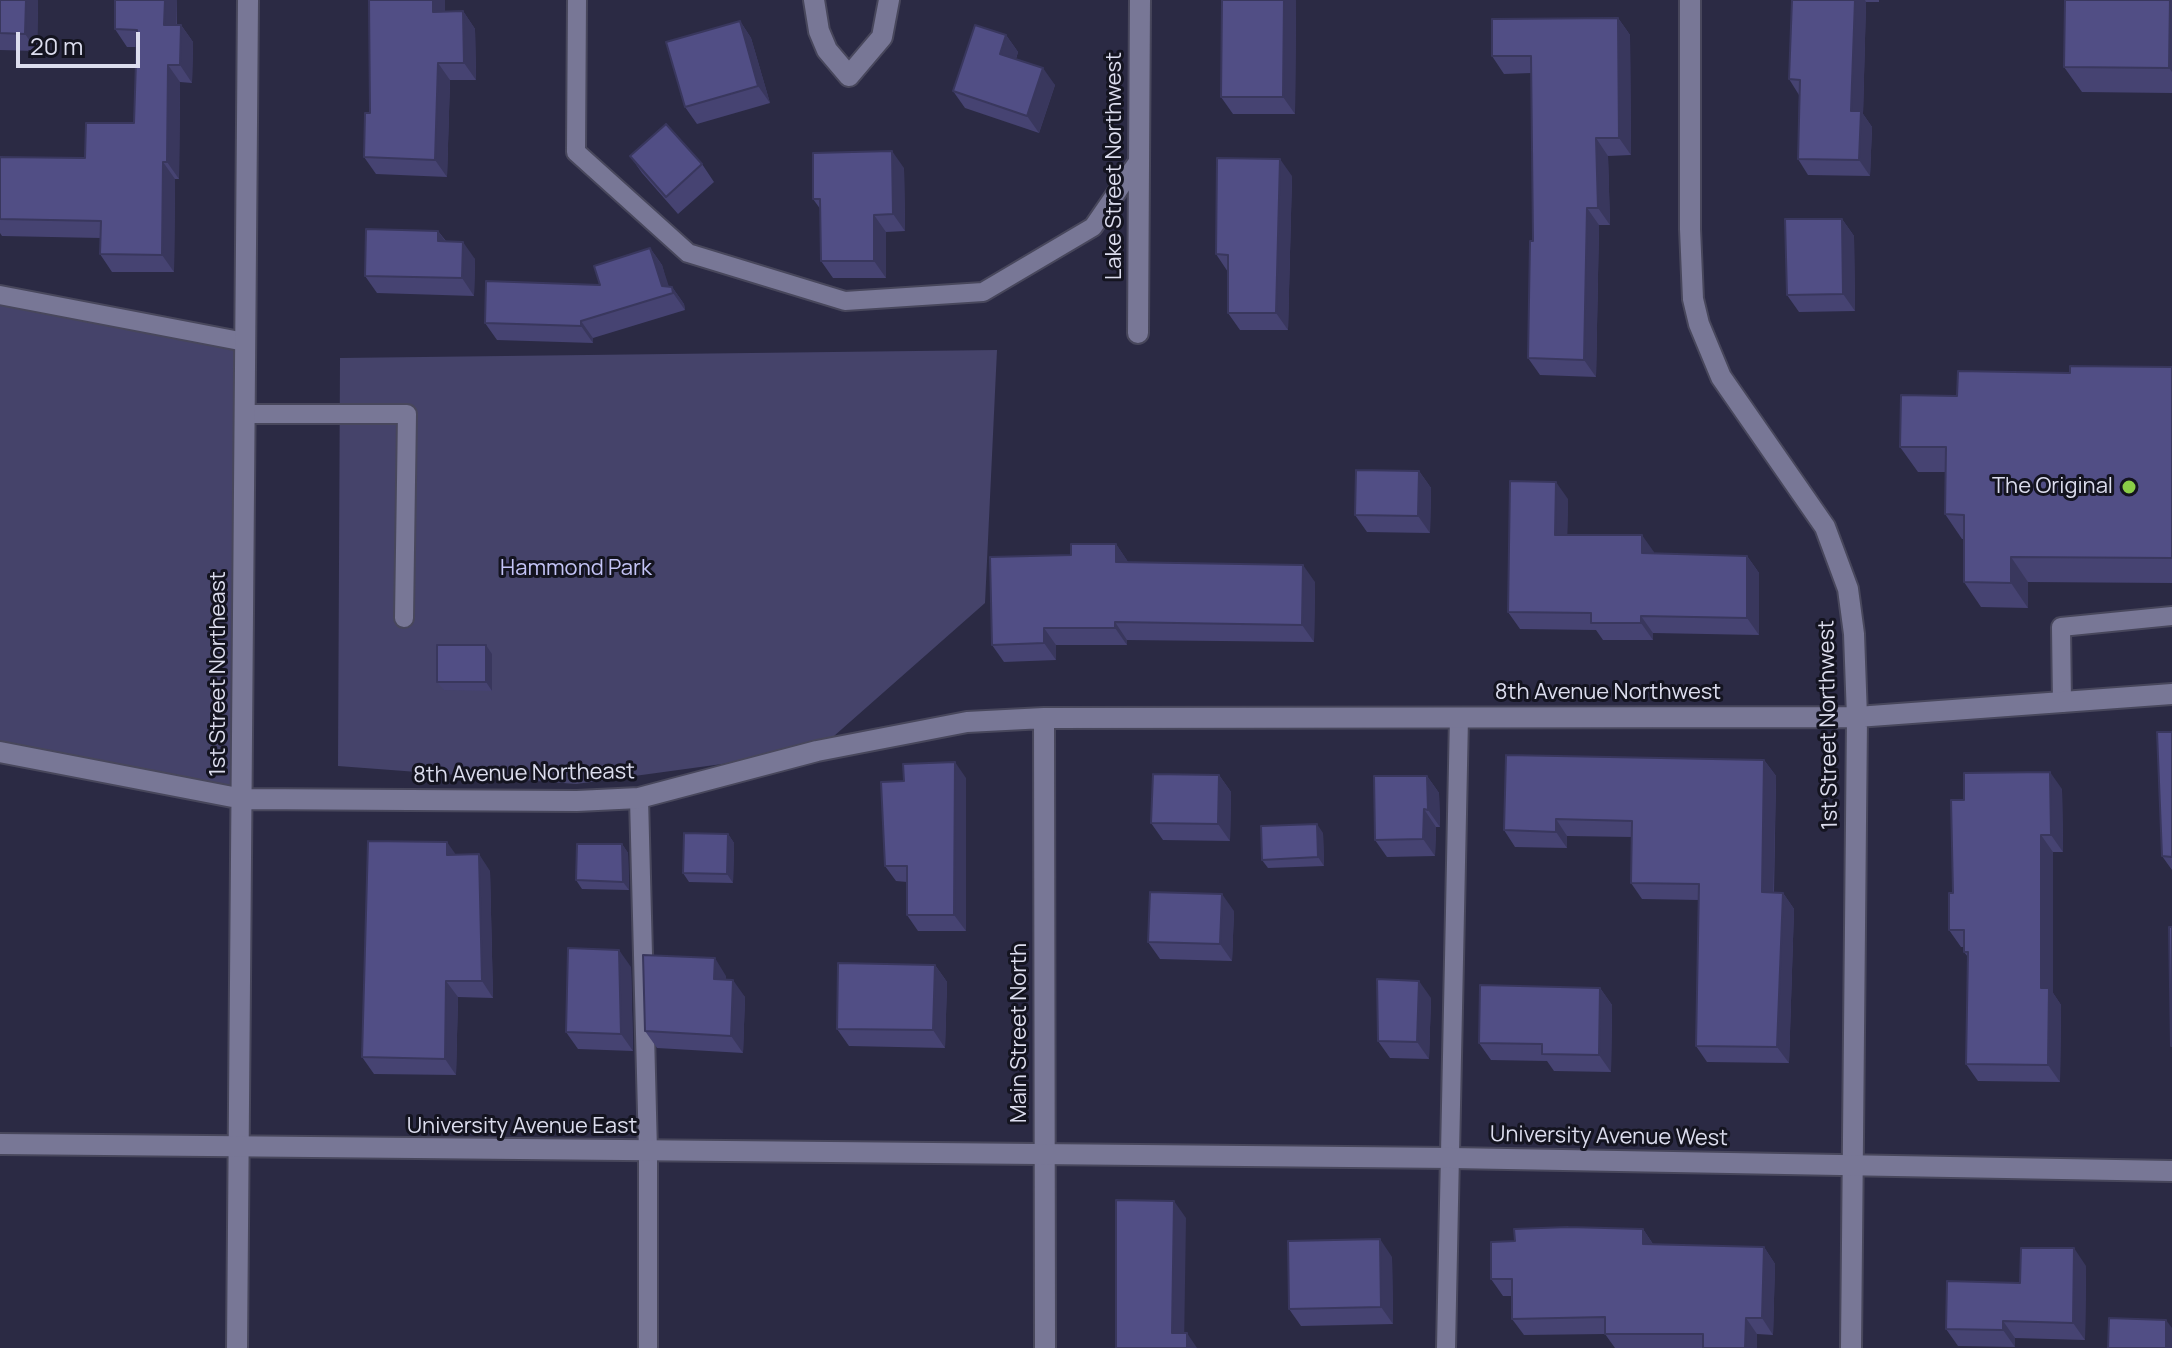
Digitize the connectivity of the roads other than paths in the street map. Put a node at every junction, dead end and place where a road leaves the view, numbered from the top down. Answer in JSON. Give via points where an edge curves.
{"nodes":[{"id":1,"x":248,"y":0,"type":"edge"},
{"id":2,"x":577,"y":0,"type":"edge"},
{"id":3,"x":814,"y":0,"type":"edge"},
{"id":4,"x":889,"y":0,"type":"edge"},
{"id":5,"x":1140,"y":0,"type":"edge"},
{"id":6,"x":1690,"y":0,"type":"edge"},
{"id":7,"x":1139,"y":160,"type":"junction"},
{"id":8,"x":0,"y":295,"type":"edge"},
{"id":9,"x":1138,"y":333,"type":"dead end"},
{"id":10,"x":245,"y":342,"type":"junction"},
{"id":11,"x":245,"y":414,"type":"junction"},
{"id":12,"x":2172,"y":616,"type":"edge"},
{"id":13,"x":404,"y":618,"type":"dead end"},
{"id":14,"x":2172,"y":694,"type":"edge"},
{"id":15,"x":2062,"y":703,"type":"junction"},
{"id":16,"x":1459,"y":717,"type":"junction"},
{"id":17,"x":1857,"y":717,"type":"junction"},
{"id":18,"x":1044,"y":718,"type":"junction"},
{"id":19,"x":0,"y":752,"type":"edge"},
{"id":20,"x":639,"y":798,"type":"junction"},
{"id":21,"x":243,"y":799,"type":"junction"},
{"id":22,"x":0,"y":1144,"type":"edge"},
{"id":23,"x":238,"y":1149,"type":"junction"},
{"id":24,"x":648,"y":1152,"type":"junction"},
{"id":25,"x":1044,"y":1155,"type":"junction"},
{"id":26,"x":1452,"y":1158,"type":"junction"},
{"id":27,"x":1853,"y":1165,"type":"junction"},
{"id":28,"x":2172,"y":1171,"type":"edge"},
{"id":29,"x":237,"y":1348,"type":"edge"},
{"id":30,"x":648,"y":1348,"type":"edge"},
{"id":31,"x":1045,"y":1348,"type":"edge"},
{"id":32,"x":1446,"y":1348,"type":"edge"},
{"id":33,"x":1851,"y":1348,"type":"edge"}],
"edges":[{"from":1,"to":10,"type":"street","name":"1st Street Northeast"},
{"from":2,"to":7,"type":"lane","via":[[576,152],[688,253],[845,301],[983,292],[1093,227]]},
{"from":3,"to":4,"type":"street","via":[[827,50],[849,76],[882,37]]},
{"from":5,"to":7,"type":"street","name":"Lake Street Northwest"},
{"from":6,"to":17,"type":"street","name":"1st Street Northwest","via":[[1693,299],[1721,377],[1815,511],[1840,562],[1854,634]]},
{"from":7,"to":9,"type":"street","name":"Lake Street Northwest"},
{"from":8,"to":10,"type":"lane"},
{"from":10,"to":11,"type":"street","name":"1st Street Northeast"},
{"from":11,"to":13,"type":"lane","via":[[407,414]]},
{"from":11,"to":21,"type":"street","name":"1st Street Northeast"},
{"from":12,"to":15,"type":"lane","via":[[2061,627]]},
{"from":14,"to":15,"type":"street","name":"8th Avenue Northwest"},
{"from":15,"to":17,"type":"street","name":"8th Avenue Northwest"},
{"from":16,"to":17,"type":"street","name":"8th Avenue Northwest"},
{"from":16,"to":18,"type":"street","name":"8th Avenue Northwest"},
{"from":16,"to":26,"type":"lane"},
{"from":17,"to":27,"type":"street","name":"1st Street Northwest"},
{"from":18,"to":20,"type":"street","name":"8th Avenue Northeast","via":[[926,728]]},
{"from":18,"to":25,"type":"street","name":"Main Street North"},
{"from":19,"to":21,"type":"street","name":"8th Avenue Northeast"},
{"from":20,"to":21,"type":"street","name":"8th Avenue Northeast"},
{"from":20,"to":24,"type":"lane"},
{"from":21,"to":23,"type":"street","name":"1st Street Northeast"},
{"from":22,"to":23,"type":"street","name":"University Avenue East"},
{"from":23,"to":24,"type":"street","name":"University Avenue East"},
{"from":23,"to":29,"type":"street","name":"1st Street Northeast"},
{"from":24,"to":25,"type":"street","name":"University Avenue East"},
{"from":24,"to":30,"type":"lane"},
{"from":25,"to":26,"type":"street","name":"University Avenue West"},
{"from":25,"to":31,"type":"street","name":"Main Street North"},
{"from":26,"to":27,"type":"street","name":"University Avenue West"},
{"from":26,"to":32,"type":"lane"},
{"from":27,"to":28,"type":"street","name":"University Avenue West"},
{"from":27,"to":33,"type":"street","name":"1st Street Northwest"}]}
